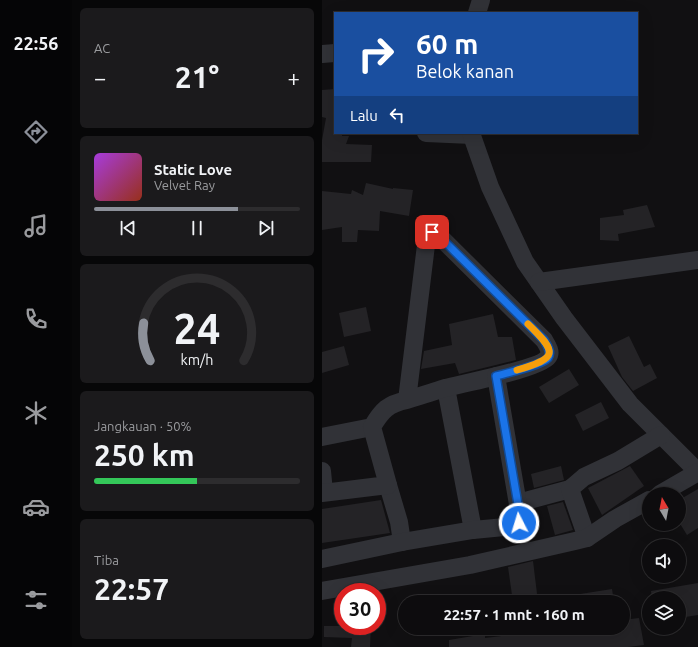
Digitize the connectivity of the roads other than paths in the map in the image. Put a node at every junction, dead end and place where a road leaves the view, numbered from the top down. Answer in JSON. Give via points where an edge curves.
{"nodes":[{"id":1,"x":481,"y":0,"type":"edge"},
{"id":2,"x":477,"y":12,"type":"edge"},
{"id":3,"x":334,"y":53,"type":"edge"},
{"id":4,"x":322,"y":54,"type":"edge"},
{"id":5,"x":472,"y":134,"type":"edge"},
{"id":6,"x":698,"y":260,"type":"edge"},
{"id":7,"x":539,"y":282,"type":"junction"},
{"id":8,"x":496,"y":376,"type":"junction"},
{"id":9,"x":446,"y":388,"type":"junction"},
{"id":10,"x":407,"y":400,"type":"junction"},
{"id":11,"x":372,"y":426,"type":"junction"},
{"id":12,"x":661,"y":435,"type":"junction"},
{"id":13,"x":322,"y":437,"type":"edge"},
{"id":14,"x":322,"y":471,"type":"edge"},
{"id":15,"x":698,"y":472,"type":"edge"},
{"id":16,"x":388,"y":485,"type":"junction"},
{"id":17,"x":672,"y":487,"type":"edge"},
{"id":18,"x":570,"y":489,"type":"junction"},
{"id":19,"x":323,"y":493,"type":"edge"},
{"id":20,"x":518,"y":502,"type":"junction"},
{"id":21,"x":642,"y":504,"type":"edge"},
{"id":22,"x":473,"y":530,"type":"junction"},
{"id":23,"x":587,"y":538,"type":"junction"},
{"id":24,"x":402,"y":542,"type":"junction"},
{"id":25,"x":322,"y":559,"type":"edge"},
{"id":26,"x":322,"y":591,"type":"edge"}],
"edges":[{"from":1,"to":2,"type":"street"},
{"from":3,"to":4,"type":"street"},
{"from":5,"to":7,"type":"street","via":[[490,187],[525,262]]},
{"from":6,"to":7,"type":"street"},
{"from":7,"to":12,"type":"street","via":[[630,404]]},
{"from":8,"to":9,"type":"street"},
{"from":8,"to":10,"type":"street","via":[[548,358],[548,347],[544,340],[436,233],[432,232],[427,237]]},
{"from":8,"to":20,"type":"street"},
{"from":9,"to":10,"type":"street"},
{"from":9,"to":22,"type":"street"},
{"from":10,"to":11,"type":"street","via":[[384,409]]},
{"from":11,"to":13,"type":"street"},
{"from":11,"to":16,"type":"street"},
{"from":12,"to":15,"type":"street"},
{"from":12,"to":18,"type":"street","via":[[618,461],[584,477]]},
{"from":14,"to":19,"type":"street"},
{"from":15,"to":17,"type":"street"},
{"from":16,"to":19,"type":"street"},
{"from":16,"to":24,"type":"street"},
{"from":18,"to":20,"type":"street"},
{"from":18,"to":23,"type":"street"},
{"from":20,"to":22,"type":"street","via":[[520,520],[515,526]]},
{"from":21,"to":23,"type":"street"},
{"from":22,"to":24,"type":"street"},
{"from":23,"to":26,"type":"street","via":[[470,565]]},
{"from":24,"to":25,"type":"street"}]}
